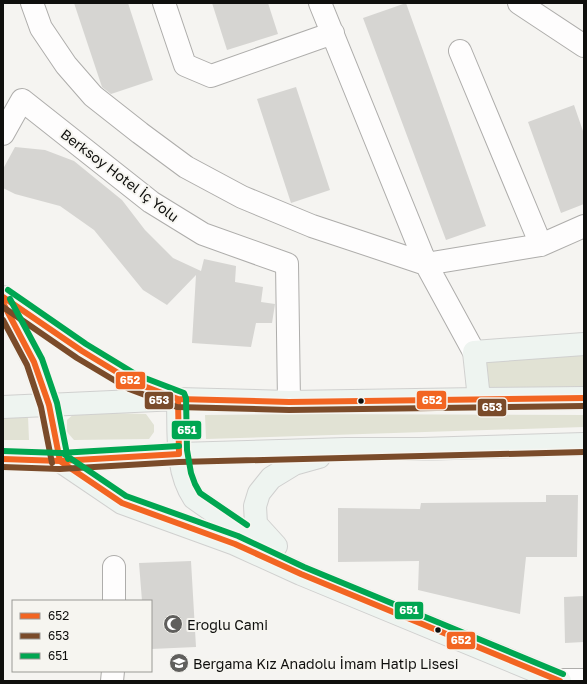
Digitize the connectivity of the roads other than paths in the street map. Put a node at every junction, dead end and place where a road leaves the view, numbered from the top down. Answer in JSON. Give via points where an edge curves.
{"nodes":[{"id":1,"x":32,"y":3,"type":"edge"},
{"id":2,"x":164,"y":3,"type":"edge"},
{"id":3,"x":320,"y":3,"type":"edge"},
{"id":4,"x":519,"y":3,"type":"edge"},
{"id":5,"x":333,"y":33,"type":"junction"},
{"id":6,"x":584,"y":46,"type":"edge"},
{"id":7,"x":460,"y":51,"type":"dead end"},
{"id":8,"x":3,"y":134,"type":"edge"},
{"id":9,"x":584,"y":226,"type":"edge"},
{"id":10,"x":541,"y":245,"type":"junction"},
{"id":11,"x":426,"y":264,"type":"junction"},
{"id":12,"x":3,"y":297,"type":"edge"},
{"id":13,"x":3,"y":303,"type":"edge"},
{"id":14,"x":584,"y":344,"type":"edge"},
{"id":15,"x":474,"y":352,"type":"junction"},
{"id":16,"x":479,"y":398,"type":"junction"},
{"id":17,"x":584,"y":398,"type":"edge"},
{"id":18,"x":178,"y":399,"type":"junction"},
{"id":19,"x":289,"y":402,"type":"junction"},
{"id":20,"x":49,"y":405,"type":"junction"},
{"id":21,"x":3,"y":407,"type":"edge"},
{"id":22,"x":584,"y":444,"type":"edge"},
{"id":23,"x":346,"y":449,"type":"junction"},
{"id":24,"x":179,"y":454,"type":"junction"},
{"id":25,"x":3,"y":459,"type":"edge"},
{"id":26,"x":60,"y":461,"type":"junction"},
{"id":27,"x":114,"y":567,"type":"dead end"},
{"id":28,"x":301,"y":574,"type":"junction"},
{"id":29,"x":114,"y":600,"type":"edge"},
{"id":30,"x":559,"y":680,"type":"edge"},
{"id":31,"x":584,"y":680,"type":"edge"}],
"edges":[{"from":1,"to":11,"type":"street","via":[[41,28],[66,65],[93,96],[186,167],[242,197],[312,226]]},
{"from":2,"to":5,"type":"street","via":[[185,65],[211,76]]},
{"from":3,"to":5,"type":"street"},
{"from":4,"to":6,"type":"street"},
{"from":5,"to":11,"type":"street"},
{"from":7,"to":10,"type":"street"},
{"from":8,"to":19,"type":"street","name":"Berksoy Hotel İç Yolu","via":[[22,100],[151,202],[203,234],[287,264]]},
{"from":9,"to":10,"type":"street"},
{"from":10,"to":11,"type":"street"},
{"from":11,"to":15,"type":"street"},
{"from":12,"to":18,"type":"main road","via":[[82,352],[133,382]]},
{"from":13,"to":20,"type":"main road","via":[[34,362]]},
{"from":14,"to":15,"type":"main road"},
{"from":15,"to":16,"type":"main road"},
{"from":16,"to":17,"type":"main road"},
{"from":16,"to":19,"type":"main road"},
{"from":18,"to":19,"type":"main road"},
{"from":18,"to":20,"type":"main road"},
{"from":18,"to":24,"type":"main road"},
{"from":20,"to":21,"type":"main road"},
{"from":20,"to":26,"type":"main road"},
{"from":22,"to":23,"type":"main road"},
{"from":23,"to":24,"type":"main road"},
{"from":23,"to":28,"type":"main road","via":[[294,464],[271,478],[259,493],[254,506],[256,524]]},
{"from":24,"to":26,"type":"main road"},
{"from":24,"to":28,"type":"main road","via":[[184,479],[194,498]]},
{"from":25,"to":26,"type":"main road"},
{"from":26,"to":28,"type":"main road","via":[[122,503],[235,544]]},
{"from":27,"to":29,"type":"street"},
{"from":28,"to":30,"type":"main road"},
{"from":30,"to":31,"type":"street"}]}
